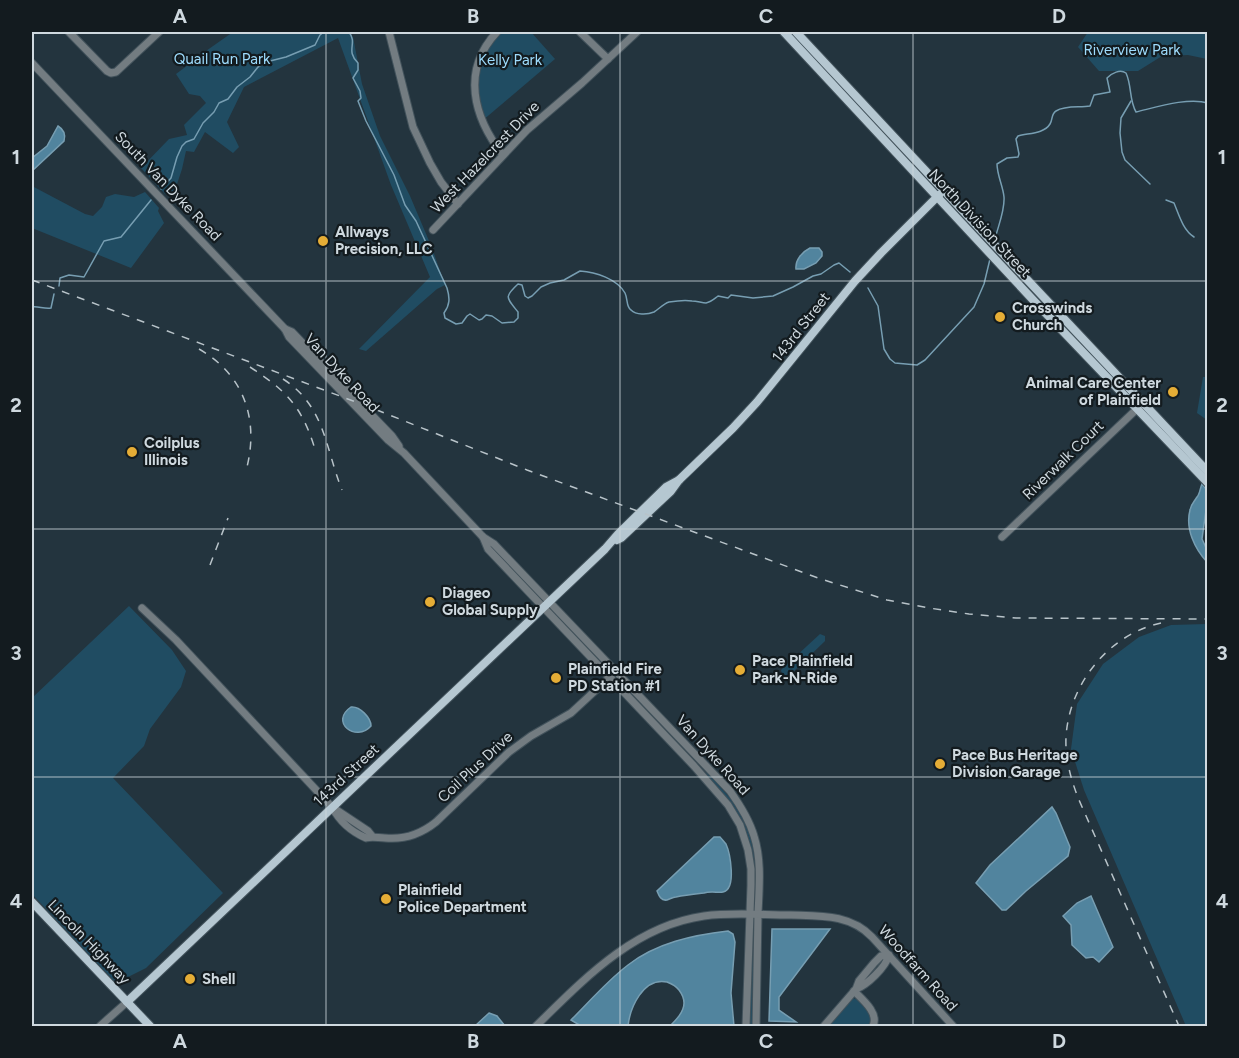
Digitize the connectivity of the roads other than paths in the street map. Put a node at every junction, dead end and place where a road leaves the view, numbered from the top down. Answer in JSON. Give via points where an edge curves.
{"nodes":[{"id":1,"x":69,"y":32,"type":"edge"},
{"id":2,"x":159,"y":32,"type":"edge"},
{"id":3,"x":497,"y":32,"type":"edge"},
{"id":4,"x":580,"y":32,"type":"edge"},
{"id":5,"x":637,"y":32,"type":"edge"},
{"id":6,"x":784,"y":32,"type":"edge"},
{"id":7,"x":796,"y":32,"type":"edge"},
{"id":8,"x":393,"y":33,"type":"edge"},
{"id":9,"x":608,"y":59,"type":"junction"},
{"id":10,"x":32,"y":63,"type":"edge"},
{"id":11,"x":503,"y":155,"type":"junction"},
{"id":12,"x":940,"y":194,"type":"junction"},
{"id":13,"x":458,"y":204,"type":"junction"},
{"id":14,"x":433,"y":230,"type":"dead end"},
{"id":15,"x":1039,"y":299,"type":"junction"},
{"id":16,"x":285,"y":328,"type":"joint"},
{"id":17,"x":1139,"y":406,"type":"junction"},
{"id":18,"x":1208,"y":472,"type":"edge"},
{"id":19,"x":1208,"y":483,"type":"edge"},
{"id":20,"x":483,"y":537,"type":"junction"},
{"id":21,"x":1002,"y":537,"type":"dead end"},
{"id":22,"x":550,"y":601,"type":"junction"},
{"id":23,"x":142,"y":608,"type":"dead end"},
{"id":24,"x":543,"y":608,"type":"junction"},
{"id":25,"x":616,"y":671,"type":"junction"},
{"id":26,"x":610,"y":677,"type":"junction"},
{"id":27,"x":332,"y":807,"type":"junction"},
{"id":28,"x":32,"y":902,"type":"edge"},
{"id":29,"x":758,"y":914,"type":"junction"},
{"id":30,"x":749,"y":915,"type":"junction"},
{"id":31,"x":889,"y":955,"type":"junction"},
{"id":32,"x":855,"y":990,"type":"junction"},
{"id":33,"x":127,"y":1002,"type":"junction"},
{"id":34,"x":100,"y":1026,"type":"edge"},
{"id":35,"x":150,"y":1026,"type":"edge"},
{"id":36,"x":536,"y":1026,"type":"edge"},
{"id":37,"x":746,"y":1026,"type":"edge"},
{"id":38,"x":756,"y":1026,"type":"edge"},
{"id":39,"x":824,"y":1026,"type":"edge"},
{"id":40,"x":873,"y":1026,"type":"edge"},
{"id":41,"x":953,"y":1026,"type":"edge"}],
"edges":[{"from":1,"to":2,"type":"street","via":[[111,74]]},
{"from":3,"to":11,"type":"street","via":[[477,65],[474,97],[488,132]]},
{"from":4,"to":9,"type":"street"},
{"from":5,"to":9,"type":"street","name":"West Hazelcrest Drive"},
{"from":6,"to":12,"type":"main road","name":"North Division Street"},
{"from":7,"to":12,"type":"main road","name":"North Division Street"},
{"from":8,"to":13,"type":"street","via":[[413,127],[430,163]]},
{"from":9,"to":11,"type":"street","name":"West Hazelcrest Drive"},
{"from":10,"to":16,"type":"street","name":"South Van Dyke Road"},
{"from":11,"to":13,"type":"street","name":"West Hazelcrest Drive"},
{"from":12,"to":15,"type":"main road","name":"North Division Street","via":[[995,259]]},
{"from":12,"to":15,"type":"main road","name":"North Division Street","via":[[987,237]]},
{"from":12,"to":22,"type":"main road","name":"143rd Street","via":[[851,285],[733,428],[671,491]]},
{"from":13,"to":14,"type":"street","name":"West Hazelcrest Drive"},
{"from":15,"to":17,"type":"main road","name":"North Division Street"},
{"from":16,"to":20,"type":"street","name":"Van Dyke Road","via":[[347,398]]},
{"from":17,"to":18,"type":"main road","name":"North Division Street"},
{"from":17,"to":19,"type":"main road","name":"North Division Street"},
{"from":17,"to":21,"type":"street","name":"Riverwalk Court"},
{"from":20,"to":22,"type":"street","name":"Van Dyke Road"},
{"from":20,"to":24,"type":"street","name":"Van Dyke Road","via":[[488,549]]},
{"from":22,"to":24,"type":"main road","name":"143rd Street"},
{"from":22,"to":25,"type":"street","name":"Van Dyke Road"},
{"from":23,"to":27,"type":"street","name":"Coil Plus Drive"},
{"from":24,"to":26,"type":"street","name":"Van Dyke Road"},
{"from":24,"to":27,"type":"main road","name":"143rd Street"},
{"from":25,"to":26,"type":"street","name":"Coil Plus Drive"},
{"from":25,"to":29,"type":"street","name":"Van Dyke Road","via":[[711,770],[746,814],[759,856]]},
{"from":26,"to":27,"type":"street","name":"Coil Plus Drive","via":[[572,712],[522,742],[429,828],[398,838],[372,836]]},
{"from":26,"to":30,"type":"street","name":"Van Dyke Road","via":[[734,813],[749,859]]},
{"from":27,"to":33,"type":"main road","name":"143rd Street"},
{"from":28,"to":33,"type":"main road","name":"Lincoln Highway"},
{"from":29,"to":30,"type":"street","name":"Woodfarm Road"},
{"from":29,"to":31,"type":"street","name":"Woodfarm Road","via":[[840,918],[864,929]]},
{"from":29,"to":38,"type":"street","name":"Van Dyke Road"},
{"from":30,"to":36,"type":"street","name":"Woodfarm Road","via":[[720,915],[657,929],[615,954]]},
{"from":30,"to":37,"type":"street","name":"Van Dyke Road"},
{"from":31,"to":32,"type":"street","via":[[874,963]]},
{"from":31,"to":41,"type":"street","name":"Woodfarm Road"},
{"from":32,"to":39,"type":"street"},
{"from":32,"to":40,"type":"street","via":[[874,1015]]},
{"from":33,"to":34,"type":"street","name":"143rd Street"},
{"from":33,"to":35,"type":"main road","name":"Lincoln Highway"}]}
